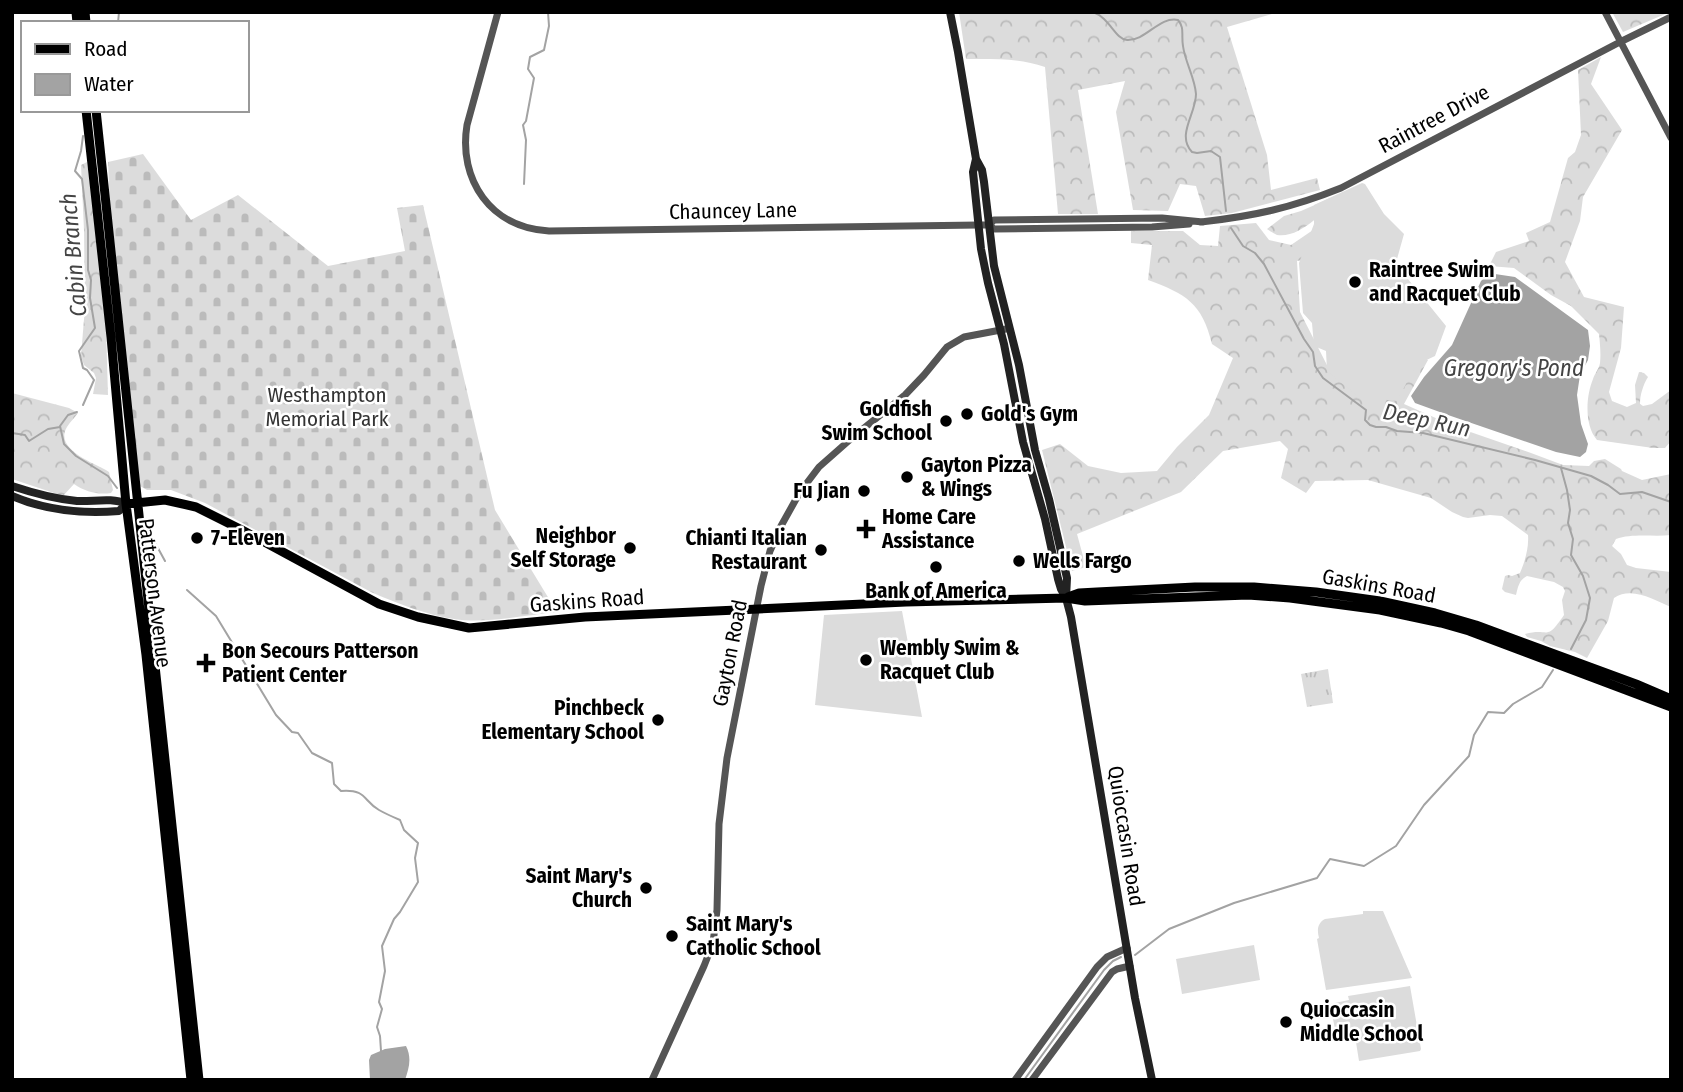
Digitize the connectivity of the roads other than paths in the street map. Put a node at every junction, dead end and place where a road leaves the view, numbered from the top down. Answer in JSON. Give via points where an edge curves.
{"nodes":[{"id":1,"x":498,"y":12,"type":"edge"},
{"id":2,"x":950,"y":12,"type":"edge"},
{"id":3,"x":1605,"y":12,"type":"edge"},
{"id":4,"x":1671,"y":17,"type":"edge"},
{"id":5,"x":1620,"y":42,"type":"junction"},
{"id":6,"x":86,"y":112,"type":"edge"},
{"id":7,"x":96,"y":112,"type":"edge"},
{"id":8,"x":1671,"y":138,"type":"edge"},
{"id":9,"x":984,"y":225,"type":"junction"},
{"id":10,"x":1010,"y":328,"type":"junction"},
{"id":11,"x":1001,"y":330,"type":"junction"},
{"id":12,"x":12,"y":486,"type":"edge"},
{"id":13,"x":12,"y":496,"type":"edge"},
{"id":14,"x":138,"y":502,"type":"junction"},
{"id":15,"x":126,"y":504,"type":"junction"},
{"id":16,"x":1066,"y":598,"type":"junction"},
{"id":17,"x":756,"y":610,"type":"junction"},
{"id":18,"x":1671,"y":699,"type":"edge"},
{"id":19,"x":1671,"y":707,"type":"edge"},
{"id":20,"x":1127,"y":948,"type":"junction"},
{"id":21,"x":1130,"y":966,"type":"junction"},
{"id":22,"x":191,"y":1080,"type":"edge"},
{"id":23,"x":200,"y":1080,"type":"edge"},
{"id":24,"x":652,"y":1080,"type":"edge"},
{"id":25,"x":1015,"y":1080,"type":"edge"},
{"id":26,"x":1032,"y":1080,"type":"edge"},
{"id":27,"x":1152,"y":1080,"type":"edge"}],
"edges":[{"from":1,"to":9,"type":"street","name":"Chauncey Lane","via":[[467,125],[466,158],[480,194],[517,225],[549,231]]},
{"from":2,"to":9,"type":"main road"},
{"from":3,"to":5,"type":"street"},
{"from":4,"to":5,"type":"street","name":"Raintree Drive"},
{"from":5,"to":8,"type":"street"},
{"from":5,"to":9,"type":"street","name":"Raintree Drive","via":[[1341,188],[1300,204],[1266,213],[1152,227],[994,229]]},
{"from":6,"to":15,"type":"main road","name":"Patterson Avenue"},
{"from":7,"to":14,"type":"main road","name":"Patterson Avenue"},
{"from":9,"to":10,"type":"main road"},
{"from":9,"to":11,"type":"main road","via":[[984,265]]},
{"from":10,"to":11,"type":"street","name":"Gayton Road"},
{"from":10,"to":16,"type":"main road","name":"Quioccasin Road","via":[[1067,578]]},
{"from":11,"to":16,"type":"main road","name":"Quioccasin Road","via":[[1023,442]]},
{"from":11,"to":17,"type":"street","name":"Gayton Road","via":[[964,337],[947,347],[905,395],[819,467],[780,526]]},
{"from":12,"to":15,"type":"main road","via":[[69,500]]},
{"from":13,"to":15,"type":"main road","via":[[51,509],[84,513],[119,511]]},
{"from":14,"to":15,"type":"main road","name":"Gaskins Road"},
{"from":14,"to":17,"type":"main road","name":"Gaskins Road","via":[[165,500],[196,507],[379,604],[452,625],[470,628],[551,619]]},
{"from":14,"to":23,"type":"main road","name":"Patterson Avenue"},
{"from":15,"to":22,"type":"main road","name":"Patterson Avenue"},
{"from":16,"to":17,"type":"main road","name":"Gaskins Road"},
{"from":16,"to":18,"type":"main road","name":"Gaskins Road","via":[[1079,593],[1242,587],[1380,601],[1476,625]]},
{"from":16,"to":19,"type":"main road","name":"Gaskins Road","via":[[1248,595],[1380,610],[1469,631]]},
{"from":16,"to":20,"type":"main road","name":"Quioccasin Road"},
{"from":17,"to":24,"type":"street","name":"Gayton Road","via":[[720,806],[713,943]]},
{"from":20,"to":21,"type":"main road","name":"Quioccasin Road"},
{"from":20,"to":25,"type":"street","via":[[1097,967]]},
{"from":21,"to":26,"type":"street","via":[[1112,972]]},
{"from":21,"to":27,"type":"main road","name":"Quioccasin Road"}]}
